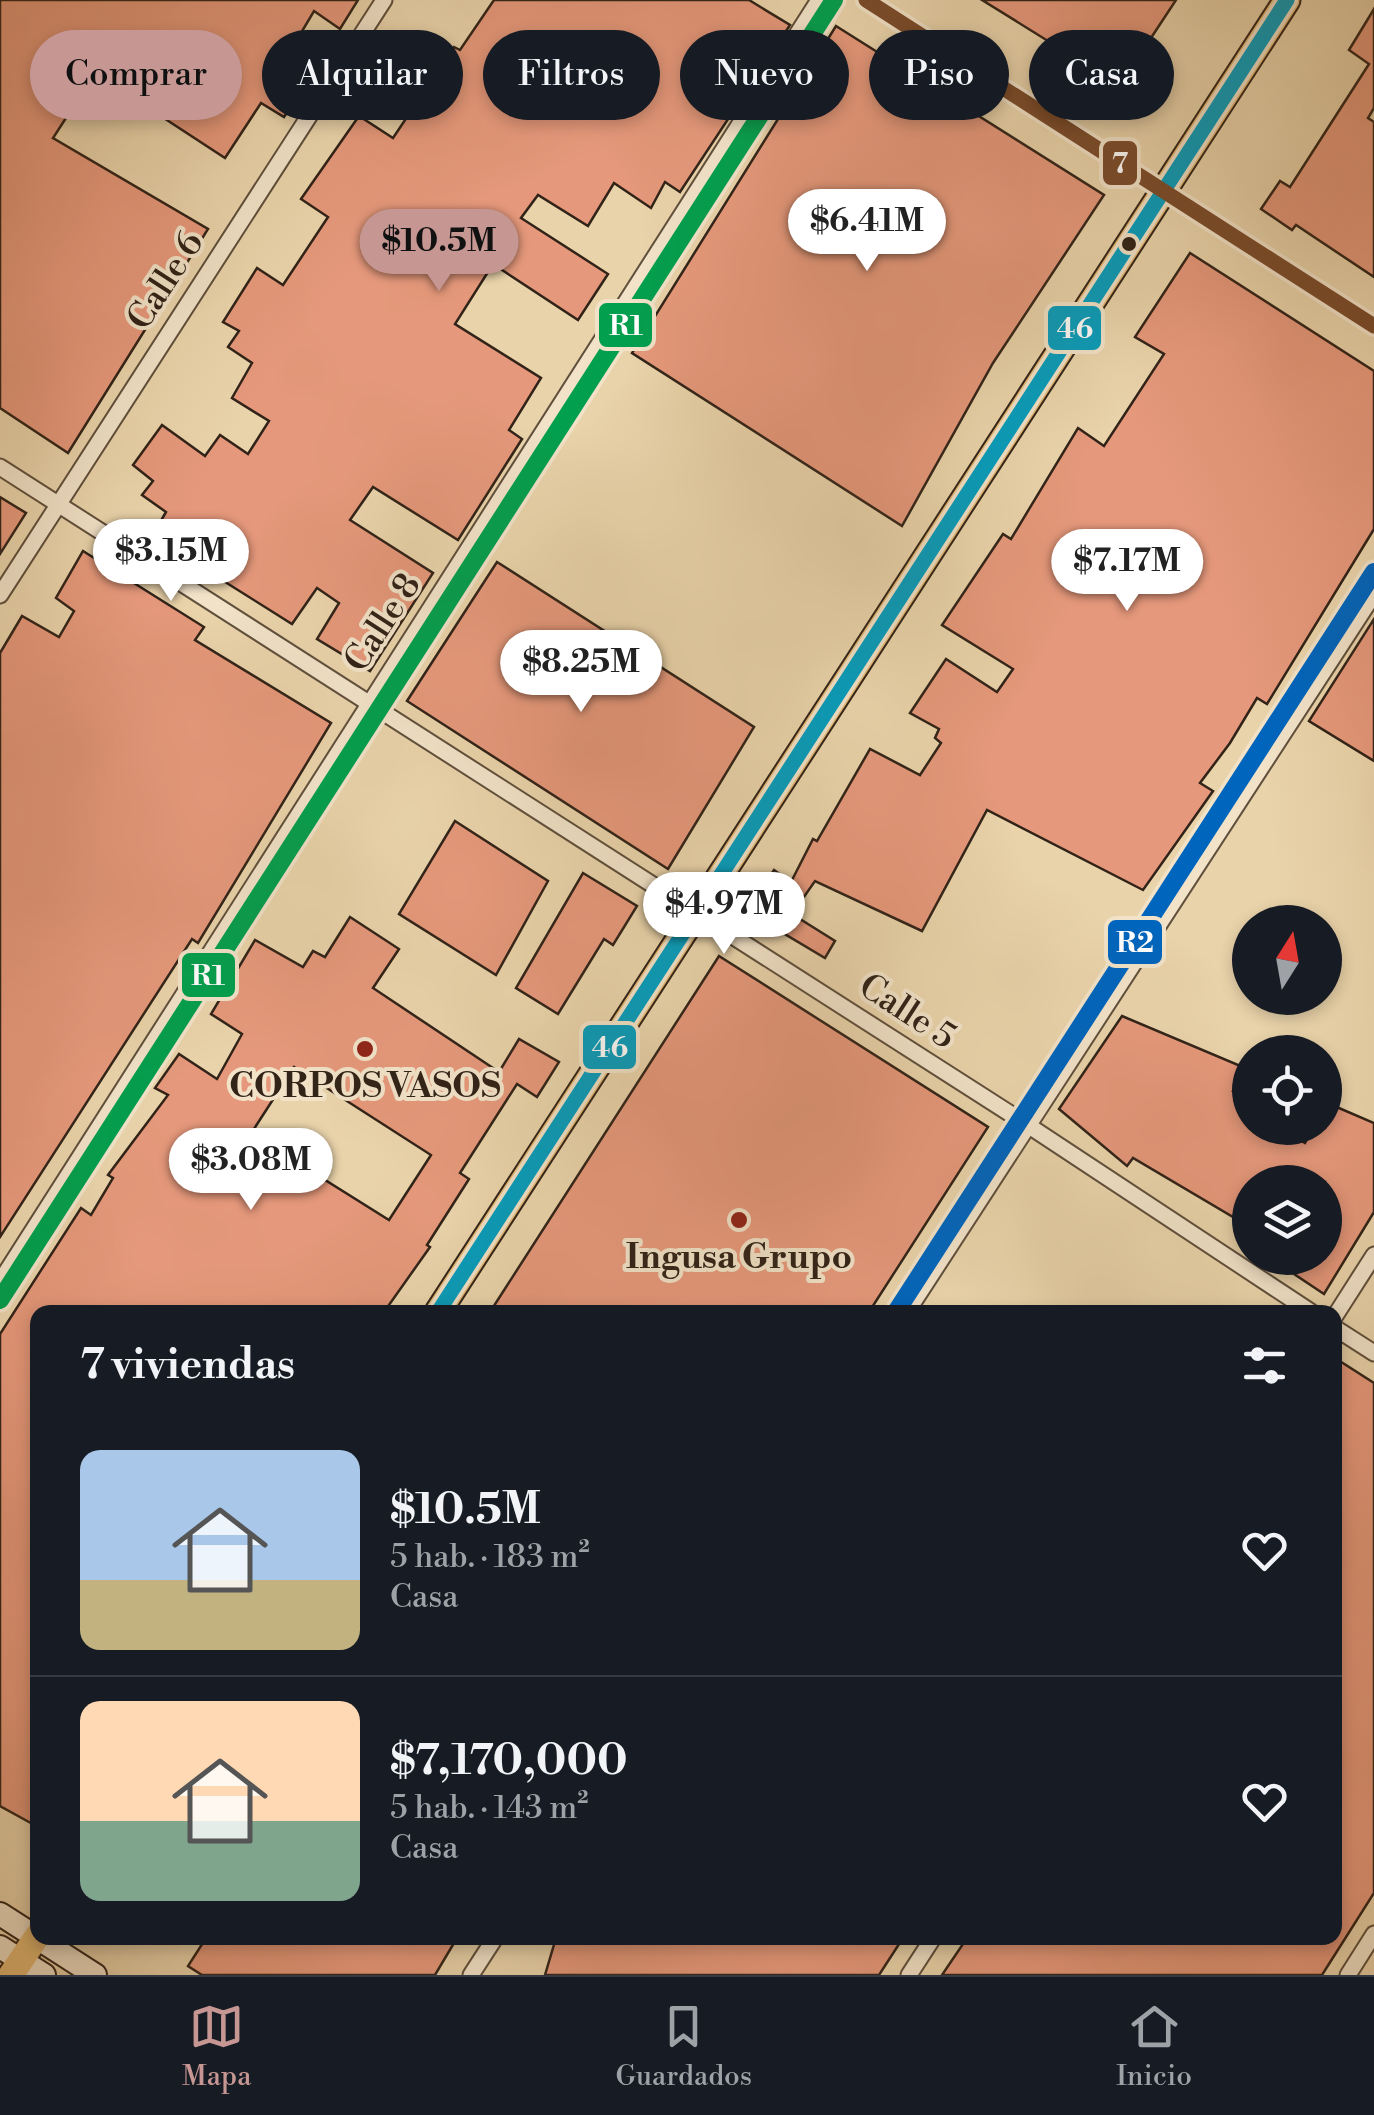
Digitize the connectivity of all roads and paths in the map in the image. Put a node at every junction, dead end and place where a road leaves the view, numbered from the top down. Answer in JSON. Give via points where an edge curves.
{"nodes":[{"id":1,"x":384,"y":0,"type":"edge"},
{"id":2,"x":820,"y":0,"type":"edge"},
{"id":3,"x":866,"y":0,"type":"edge"},
{"id":4,"x":1287,"y":0,"type":"edge"},
{"id":5,"x":1164,"y":192,"type":"junction"},
{"id":6,"x":1374,"y":326,"type":"edge"},
{"id":7,"x":0,"y":467,"type":"edge"},
{"id":8,"x":57,"y":504,"type":"junction"},
{"id":9,"x":1374,"y":594,"type":"edge"},
{"id":10,"x":0,"y":595,"type":"edge"},
{"id":11,"x":368,"y":702,"type":"junction"},
{"id":12,"x":696,"y":913,"type":"junction"},
{"id":13,"x":1029,"y":1126,"type":"junction"},
{"id":14,"x":1374,"y":1255,"type":"edge"},
{"id":15,"x":0,"y":1282,"type":"edge"},
{"id":16,"x":443,"y":1305,"type":"edge"},
{"id":17,"x":912,"y":1305,"type":"edge"},
{"id":18,"x":1300,"y":1305,"type":"edge"},
{"id":19,"x":1342,"y":1305,"type":"edge"},
{"id":20,"x":1342,"y":1332,"type":"edge"},
{"id":21,"x":1374,"y":1353,"type":"edge"},
{"id":22,"x":0,"y":1914,"type":"edge"},
{"id":23,"x":30,"y":1932,"type":"edge"},
{"id":24,"x":1374,"y":1934,"type":"edge"},
{"id":25,"x":30,"y":1942,"type":"edge"},
{"id":26,"x":50,"y":1945,"type":"edge"},
{"id":27,"x":490,"y":1945,"type":"edge"},
{"id":28,"x":928,"y":1945,"type":"edge"},
{"id":29,"x":7,"y":1966,"type":"edge"},
{"id":30,"x":44,"y":1975,"type":"edge"},
{"id":31,"x":95,"y":1975,"type":"edge"},
{"id":32,"x":471,"y":1975,"type":"edge"},
{"id":33,"x":909,"y":1975,"type":"edge"},
{"id":34,"x":1348,"y":1975,"type":"edge"}],
"edges":[{"from":1,"to":8,"type":"street","name":"Calle 6"},
{"from":2,"to":11,"type":"street","name":"Calle 8"},
{"from":3,"to":5,"type":"street"},
{"from":4,"to":5,"type":"main road"},
{"from":5,"to":6,"type":"street"},
{"from":5,"to":12,"type":"main road"},
{"from":7,"to":8,"type":"street","name":"Calle 5"},
{"from":8,"to":10,"type":"street","name":"Calle 6"},
{"from":8,"to":11,"type":"street","name":"Calle 5"},
{"from":9,"to":13,"type":"street"},
{"from":11,"to":12,"type":"street","name":"Calle 5"},
{"from":11,"to":15,"type":"street","name":"Calle 8"},
{"from":12,"to":13,"type":"street","name":"Calle 5"},
{"from":12,"to":16,"type":"main road"},
{"from":13,"to":17,"type":"street"},
{"from":13,"to":18,"type":"street","name":"Calle 5"},
{"from":14,"to":19,"type":"street"},
{"from":20,"to":21,"type":"street"},
{"from":22,"to":23,"type":"main road"},
{"from":24,"to":34,"type":"street"},
{"from":25,"to":29,"type":"main road"},
{"from":26,"to":31,"type":"main road"},
{"from":27,"to":32,"type":"street"},
{"from":28,"to":33,"type":"street"},
{"from":29,"to":30,"type":"main road"}]}
